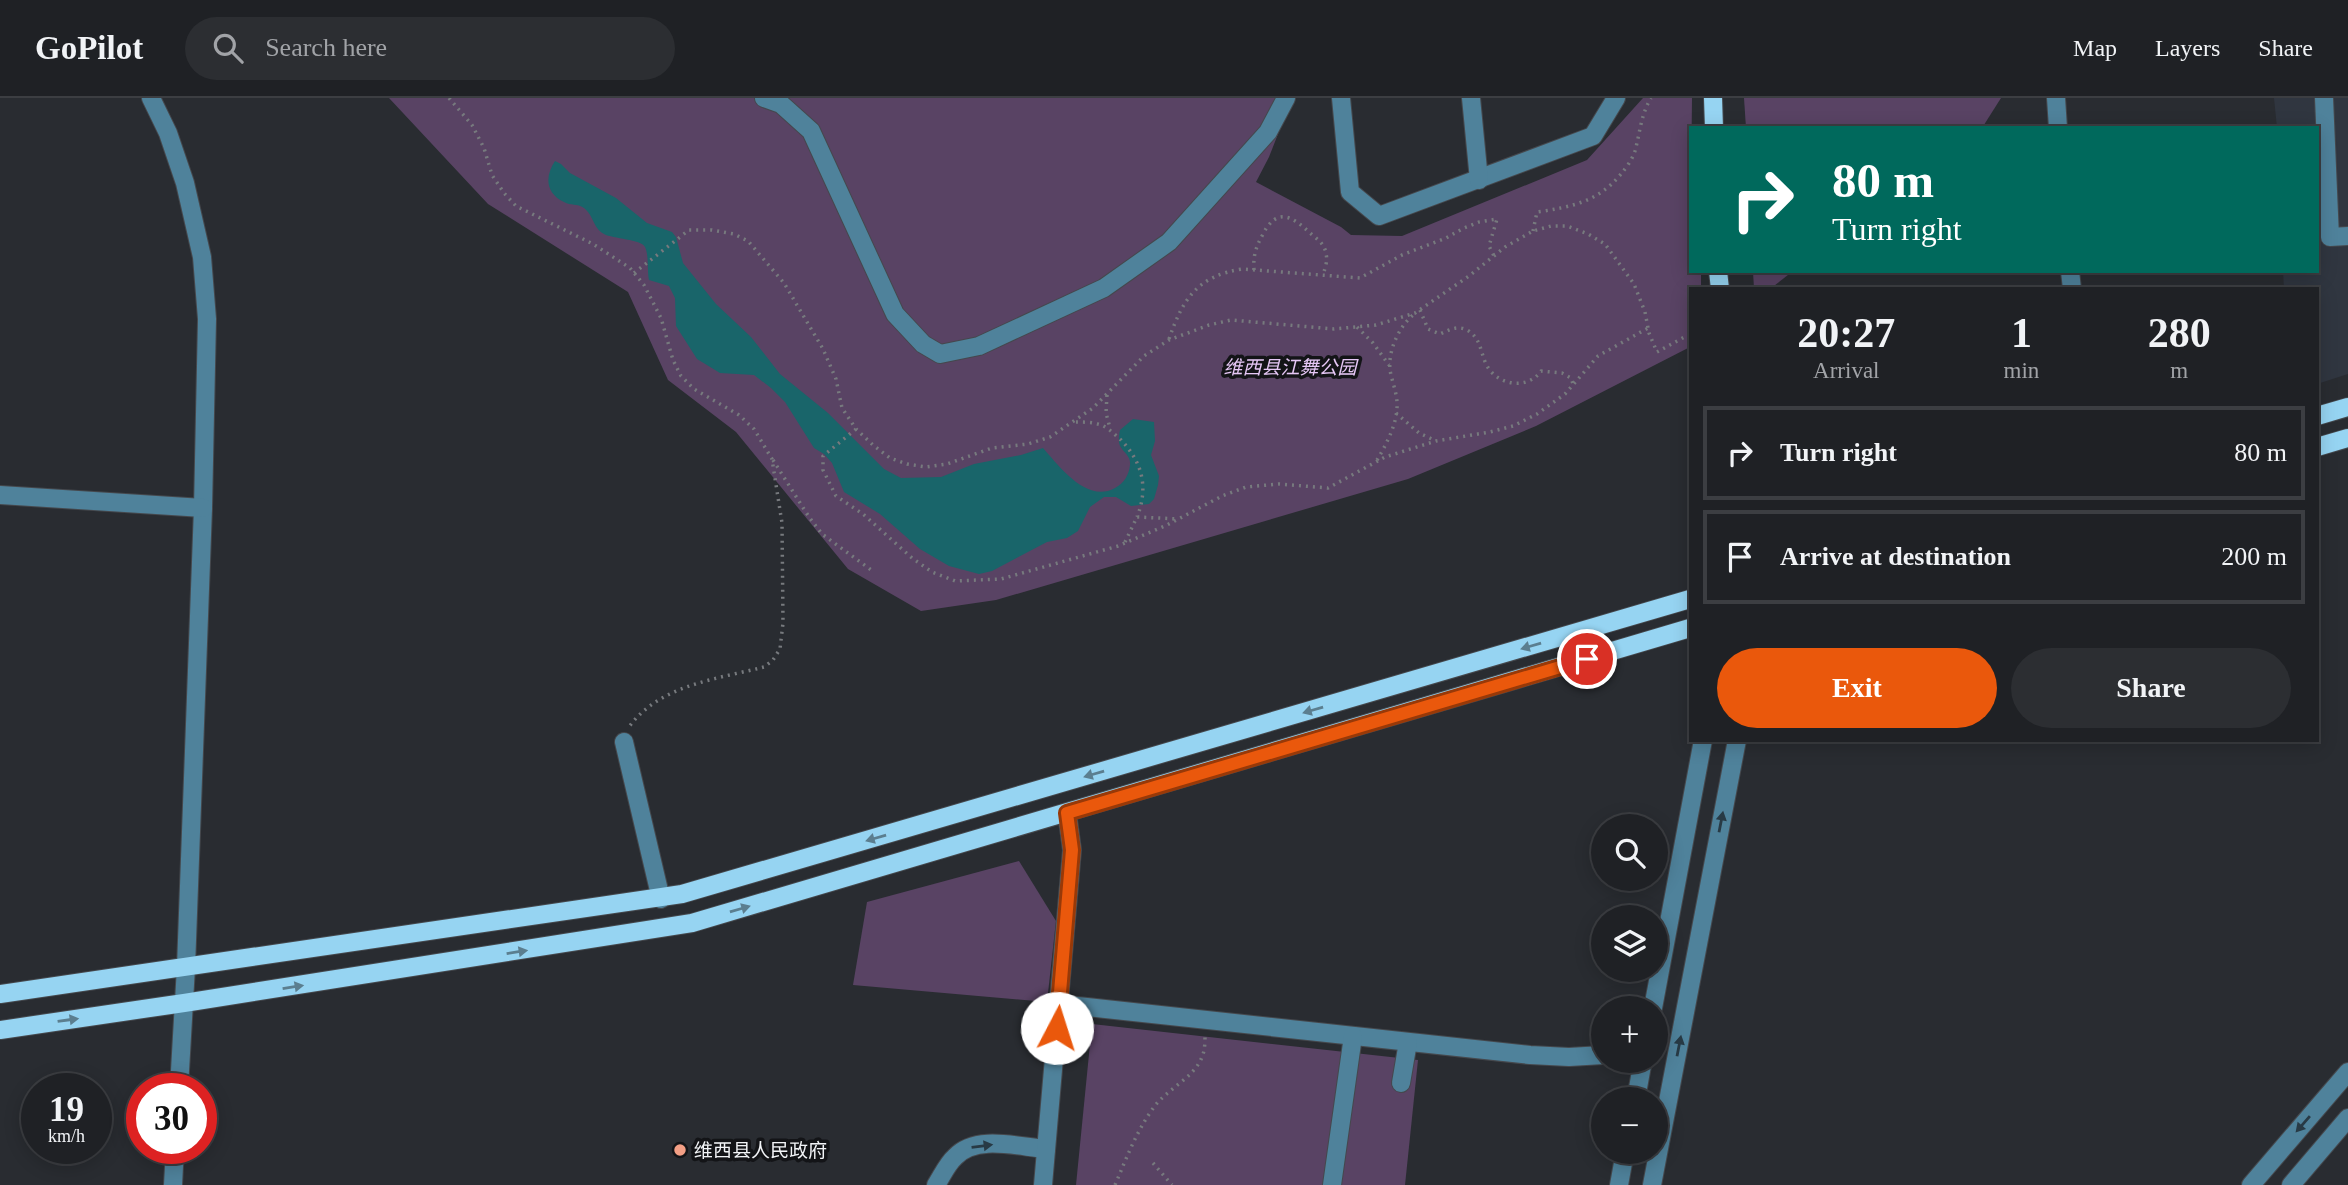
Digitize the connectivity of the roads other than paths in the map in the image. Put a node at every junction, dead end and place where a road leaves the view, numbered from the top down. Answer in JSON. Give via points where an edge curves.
{"nodes":[{"id":1,"x":151,"y":98,"type":"edge"},
{"id":2,"x":764,"y":98,"type":"edge"},
{"id":3,"x":1286,"y":98,"type":"edge"},
{"id":4,"x":1341,"y":98,"type":"edge"},
{"id":5,"x":1471,"y":98,"type":"edge"},
{"id":6,"x":1616,"y":98,"type":"edge"},
{"id":7,"x":1713,"y":98,"type":"edge"},
{"id":8,"x":2056,"y":98,"type":"edge"},
{"id":9,"x":2324,"y":98,"type":"edge"},
{"id":10,"x":1714,"y":126,"type":"edge"},
{"id":11,"x":2058,"y":126,"type":"edge"},
{"id":12,"x":1479,"y":180,"type":"junction"},
{"id":13,"x":2348,"y":236,"type":"edge"},
{"id":14,"x":2348,"y":407,"type":"edge"},
{"id":15,"x":2319,"y":415,"type":"edge"},
{"id":16,"x":2348,"y":438,"type":"edge"},
{"id":17,"x":2319,"y":446,"type":"edge"},
{"id":18,"x":0,"y":495,"type":"edge"},
{"id":19,"x":203,"y":508,"type":"junction"},
{"id":20,"x":1689,"y":599,"type":"edge"},
{"id":21,"x":1689,"y":628,"type":"edge"},
{"id":22,"x":624,"y":742,"type":"road end"},
{"id":23,"x":1703,"y":742,"type":"edge"},
{"id":24,"x":1737,"y":742,"type":"edge"},
{"id":25,"x":1067,"y":813,"type":"junction"},
{"id":26,"x":661,"y":899,"type":"junction"},
{"id":27,"x":186,"y":967,"type":"junction"},
{"id":28,"x":0,"y":993,"type":"edge"},
{"id":29,"x":1655,"y":996,"type":"edge"},
{"id":30,"x":184,"y":1003,"type":"junction"},
{"id":31,"x":1059,"y":1004,"type":"junction"},
{"id":32,"x":0,"y":1030,"type":"edge"},
{"id":33,"x":1353,"y":1036,"type":"junction"},
{"id":34,"x":1408,"y":1042,"type":"junction"},
{"id":35,"x":1591,"y":1056,"type":"edge"},
{"id":36,"x":2348,"y":1072,"type":"edge"},
{"id":37,"x":180,"y":1073,"type":"edge"},
{"id":38,"x":1401,"y":1083,"type":"dead end"},
{"id":39,"x":2348,"y":1118,"type":"edge"},
{"id":40,"x":1046,"y":1149,"type":"junction"},
{"id":41,"x":174,"y":1164,"type":"edge"},
{"id":42,"x":1623,"y":1164,"type":"edge"},
{"id":43,"x":173,"y":1185,"type":"edge"},
{"id":44,"x":936,"y":1185,"type":"edge"},
{"id":45,"x":1043,"y":1185,"type":"edge"},
{"id":46,"x":1332,"y":1185,"type":"edge"},
{"id":47,"x":1619,"y":1185,"type":"edge"},
{"id":48,"x":1652,"y":1185,"type":"edge"},
{"id":49,"x":2251,"y":1185,"type":"edge"},
{"id":50,"x":2291,"y":1185,"type":"edge"}],
"edges":[{"from":1,"to":19,"type":"street","via":[[186,183],[202,257],[207,319]]},
{"from":2,"to":3,"type":"street","via":[[782,104],[811,131],[895,314],[923,344],[940,354],[979,346],[1104,288],[1169,242],[1268,132]]},
{"from":4,"to":12,"type":"street","via":[[1350,192],[1379,216]]},
{"from":5,"to":12,"type":"street"},
{"from":6,"to":12,"type":"street","via":[[1593,136]]},
{"from":7,"to":10,"type":"main road"},
{"from":8,"to":11,"type":"street"},
{"from":9,"to":13,"type":"street","via":[[2330,237]]},
{"from":14,"to":15,"type":"main road"},
{"from":16,"to":17,"type":"main road"},
{"from":18,"to":19,"type":"street"},
{"from":19,"to":27,"type":"street"},
{"from":20,"to":26,"type":"main road","one_way":true},
{"from":21,"to":25,"type":"main road"},
{"from":22,"to":26,"type":"street"},
{"from":23,"to":29,"type":"street"},
{"from":48,"to":24,"type":"street","one_way":true},
{"from":30,"to":25,"type":"main road","one_way":true,"via":[[692,923]]},
{"from":25,"to":31,"type":"street","via":[[1072,850]]},
{"from":26,"to":27,"type":"main road"},
{"from":27,"to":28,"type":"main road"},
{"from":27,"to":30,"type":"street"},
{"from":32,"to":30,"type":"main road","one_way":true},
{"from":30,"to":37,"type":"street"},
{"from":31,"to":33,"type":"street"},
{"from":31,"to":40,"type":"street"},
{"from":33,"to":34,"type":"street"},
{"from":33,"to":46,"type":"street"},
{"from":34,"to":35,"type":"street","via":[[1530,1055]]},
{"from":34,"to":38,"type":"street"},
{"from":36,"to":49,"type":"street","one_way":true},
{"from":39,"to":50,"type":"street"},
{"from":44,"to":40,"type":"street","one_way":true,"via":[[953,1158],[974,1146]]},
{"from":40,"to":45,"type":"street"},
{"from":41,"to":43,"type":"street"},
{"from":42,"to":47,"type":"street"}]}
